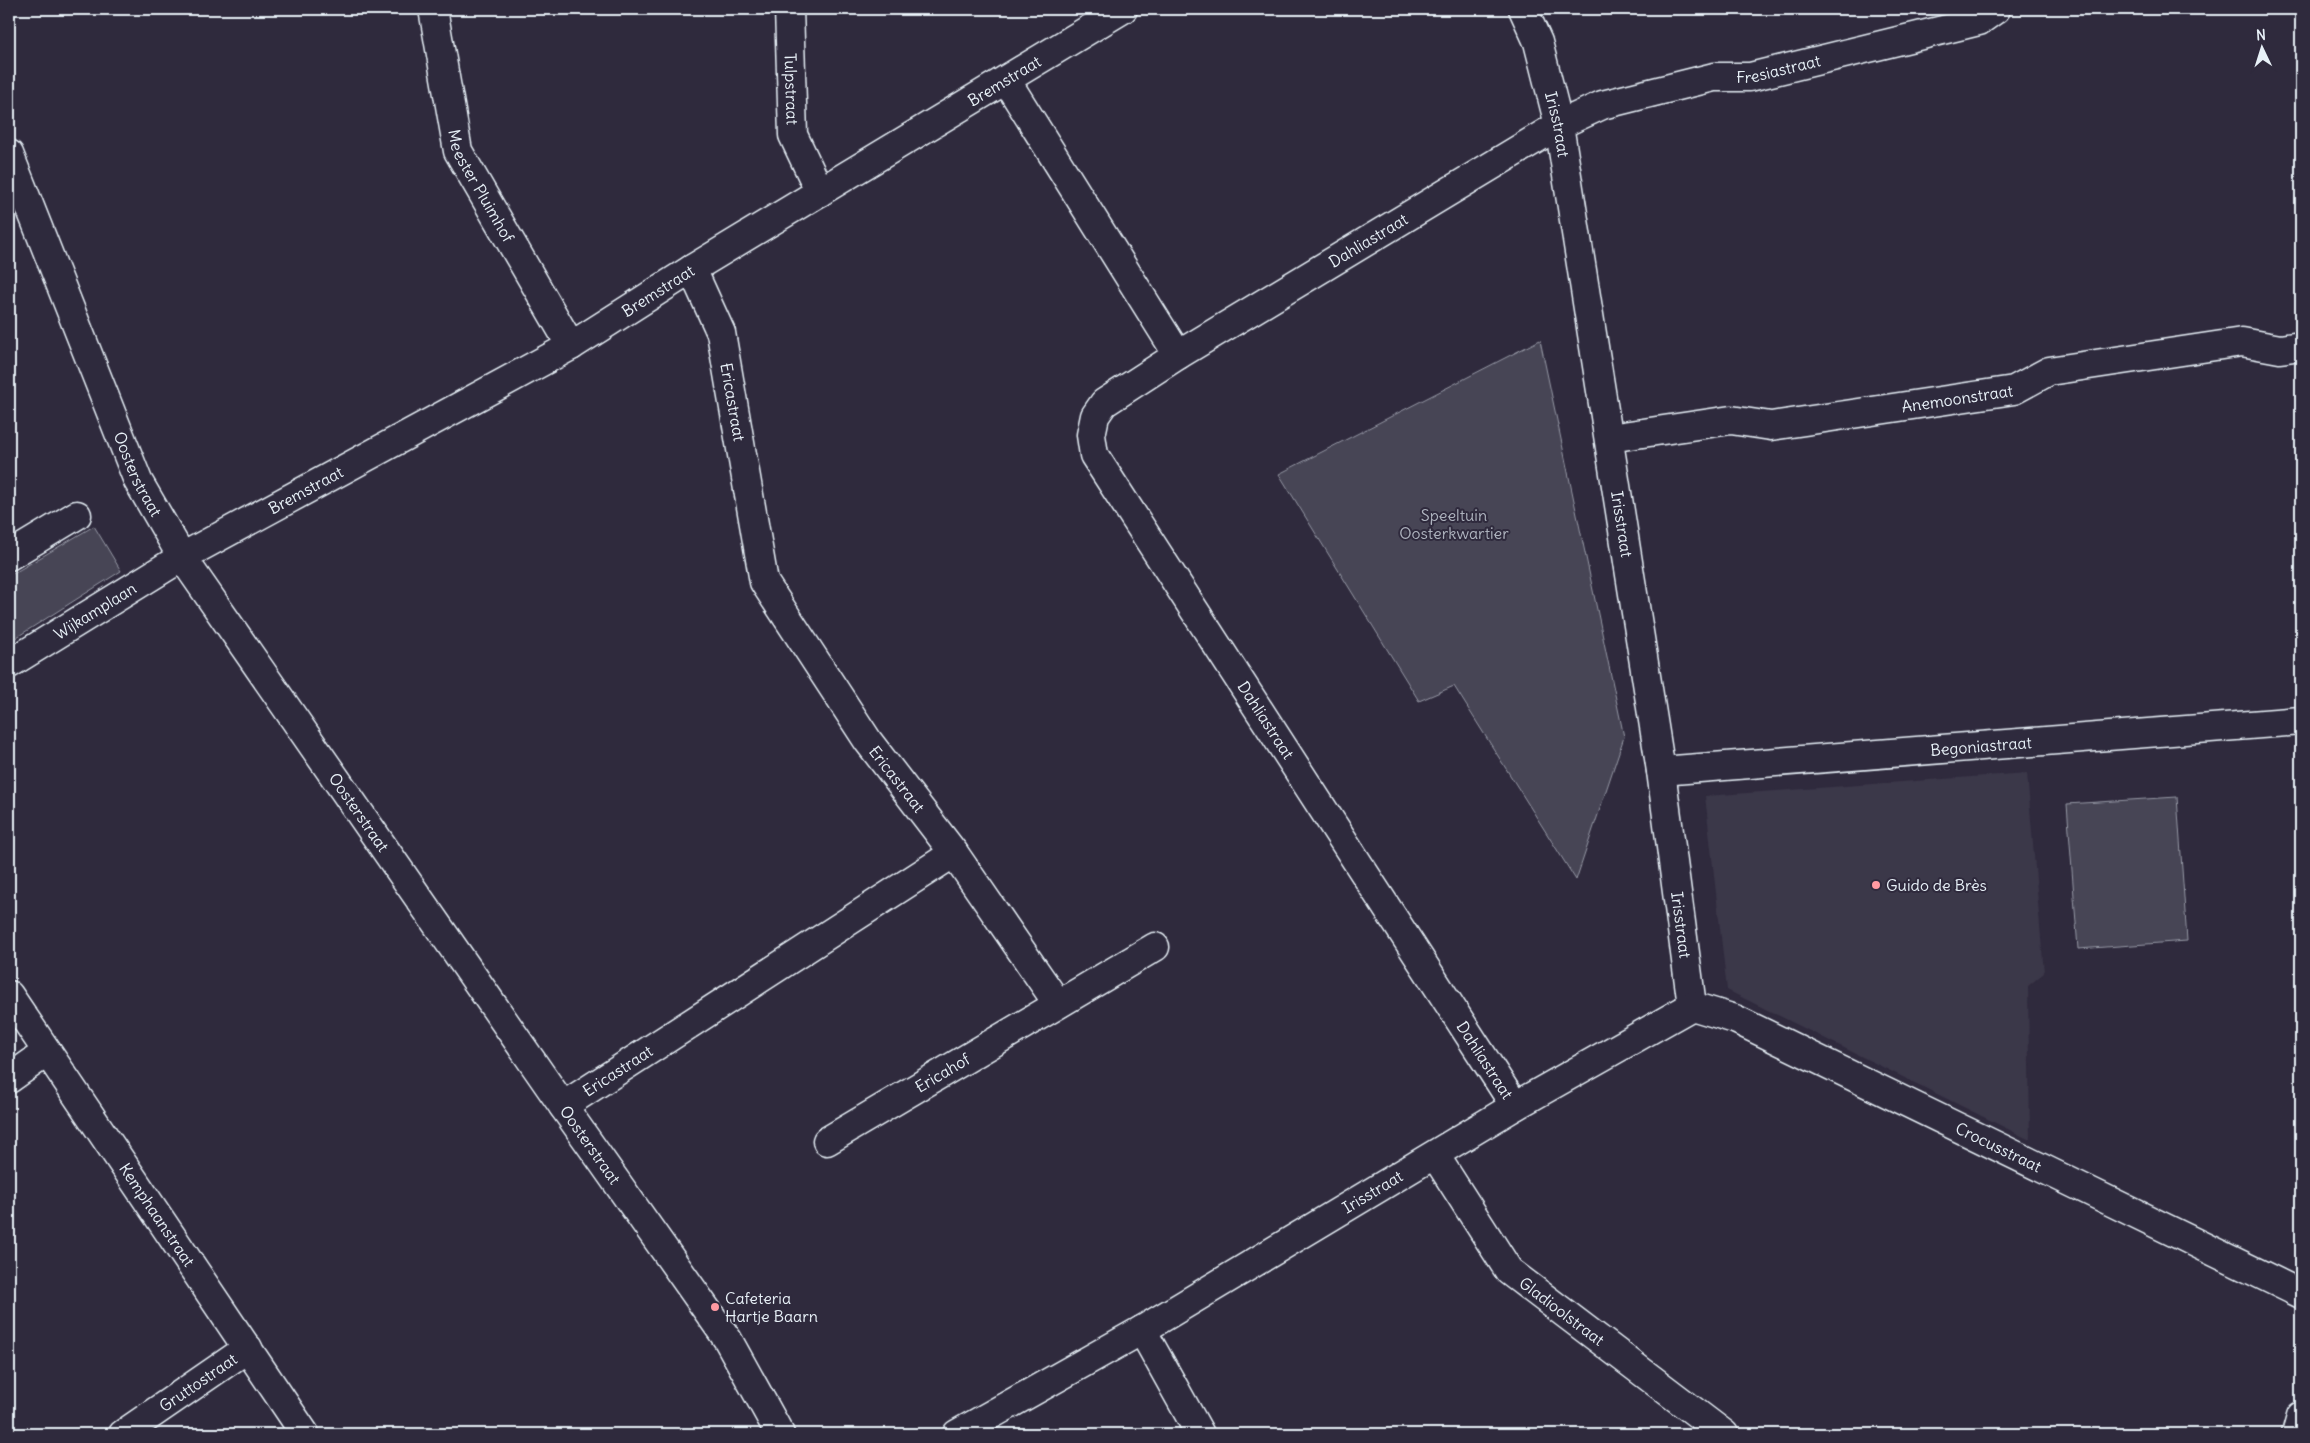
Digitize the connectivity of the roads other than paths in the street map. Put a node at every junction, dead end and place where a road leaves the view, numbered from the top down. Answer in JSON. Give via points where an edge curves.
{"nodes":[{"id":1,"x":433,"y":9,"type":"edge"},
{"id":2,"x":789,"y":9,"type":"edge"},
{"id":3,"x":1123,"y":9,"type":"edge"},
{"id":4,"x":1523,"y":9,"type":"edge"},
{"id":5,"x":1996,"y":9,"type":"edge"},
{"id":6,"x":1006,"y":80,"type":"junction"},
{"id":7,"x":1559,"y":125,"type":"junction"},
{"id":8,"x":9,"y":154,"type":"edge"},
{"id":9,"x":820,"y":192,"type":"junction"},
{"id":10,"x":692,"y":269,"type":"junction"},
{"id":11,"x":571,"y":346,"type":"junction"},
{"id":12,"x":2301,"y":346,"type":"edge"},
{"id":13,"x":1178,"y":355,"type":"junction"},
{"id":14,"x":1609,"y":438,"type":"junction"},
{"id":15,"x":77,"y":515,"type":"dead end"},
{"id":16,"x":9,"y":556,"type":"edge"},
{"id":17,"x":182,"y":557,"type":"junction"},
{"id":18,"x":9,"y":664,"type":"edge"},
{"id":19,"x":2301,"y":721,"type":"edge"},
{"id":20,"x":1660,"y":771,"type":"junction"},
{"id":21,"x":954,"y":853,"type":"junction"},
{"id":22,"x":1155,"y":946,"type":"dead end"},
{"id":23,"x":9,"y":995,"type":"edge"},
{"id":24,"x":1058,"y":1004,"type":"junction"},
{"id":25,"x":1692,"y":1006,"type":"junction"},
{"id":26,"x":47,"y":1052,"type":"junction"},
{"id":27,"x":9,"y":1079,"type":"edge"},
{"id":28,"x":562,"y":1106,"type":"junction"},
{"id":29,"x":1515,"y":1106,"type":"junction"},
{"id":30,"x":827,"y":1141,"type":"dead end"},
{"id":31,"x":1435,"y":1156,"type":"junction"},
{"id":32,"x":2301,"y":1294,"type":"edge"},
{"id":33,"x":1142,"y":1330,"type":"junction"},
{"id":34,"x":248,"y":1348,"type":"junction"},
{"id":35,"x":2301,"y":1416,"type":"edge"},
{"id":36,"x":123,"y":1434,"type":"edge"},
{"id":37,"x":305,"y":1434,"type":"edge"},
{"id":38,"x":780,"y":1434,"type":"edge"},
{"id":39,"x":957,"y":1434,"type":"edge"},
{"id":40,"x":1200,"y":1434,"type":"edge"},
{"id":41,"x":1724,"y":1434,"type":"edge"},
{"id":42,"x":2296,"y":1434,"type":"edge"}],
"edges":[{"from":1,"to":11,"type":"street","name":"Meester Pluimhof","via":[[458,151]]},
{"from":2,"to":9,"type":"street","name":"Tulpstraat","via":[[793,135]]},
{"from":3,"to":6,"type":"street","name":"Bremstraat"},
{"from":4,"to":7,"type":"street","name":"Irisstraat","via":[[1538,42]]},
{"from":5,"to":7,"type":"street","name":"Fresiastraat","via":[[1979,21],[1750,77],[1714,77],[1602,105]]},
{"from":6,"to":9,"type":"street","name":"Bremstraat"},
{"from":6,"to":13,"type":"street"},
{"from":7,"to":13,"type":"street","name":"Dahliastraat"},
{"from":7,"to":14,"type":"street","name":"Irisstraat"},
{"from":8,"to":17,"type":"street","name":"Oosterstraat","via":[[138,481]]},
{"from":9,"to":10,"type":"street","name":"Bremstraat"},
{"from":10,"to":11,"type":"street","name":"Bremstraat"},
{"from":10,"to":21,"type":"street","name":"Ericastraat","via":[[720,333],[764,582],[868,741]]},
{"from":11,"to":17,"type":"street","name":"Bremstraat"},
{"from":12,"to":14,"type":"street","name":"Anemoonstraat","via":[[2280,349],[2242,342],[2049,371],[2014,390],[1772,426],[1731,420]]},
{"from":13,"to":29,"type":"street","name":"Dahliastraat","via":[[1104,403],[1095,416],[1091,435],[1094,454]]},
{"from":14,"to":20,"type":"street","name":"Irisstraat"},
{"from":15,"to":16,"type":"street"},
{"from":17,"to":18,"type":"street","name":"Wijkamplaan"},
{"from":17,"to":28,"type":"street","name":"Oosterstraat"},
{"from":19,"to":20,"type":"street","name":"Begoniastraat"},
{"from":20,"to":25,"type":"street","name":"Irisstraat"},
{"from":21,"to":24,"type":"street"},
{"from":21,"to":28,"type":"street","name":"Ericastraat"},
{"from":22,"to":24,"type":"street","name":"Ericahof"},
{"from":23,"to":26,"type":"street","name":"Kemphaanstraat"},
{"from":24,"to":30,"type":"street","name":"Ericahof"},
{"from":25,"to":29,"type":"street","name":"Irisstraat"},
{"from":25,"to":32,"type":"street","name":"Crocusstraat","via":[[1735,1018]]},
{"from":26,"to":27,"type":"street"},
{"from":26,"to":34,"type":"street","name":"Kemphaanstraat"},
{"from":28,"to":38,"type":"street","name":"Oosterstraat","via":[[728,1340]]},
{"from":29,"to":31,"type":"street","name":"Irisstraat"},
{"from":31,"to":33,"type":"street","name":"Irisstraat"},
{"from":31,"to":41,"type":"street","name":"Gladioolstraat","via":[[1509,1271]]},
{"from":33,"to":39,"type":"street","name":"Irisstraat"},
{"from":33,"to":40,"type":"street"},
{"from":34,"to":36,"type":"street","name":"Gruttostraat"},
{"from":34,"to":37,"type":"street","name":"Kemphaanstraat"},
{"from":35,"to":42,"type":"street"}]}
